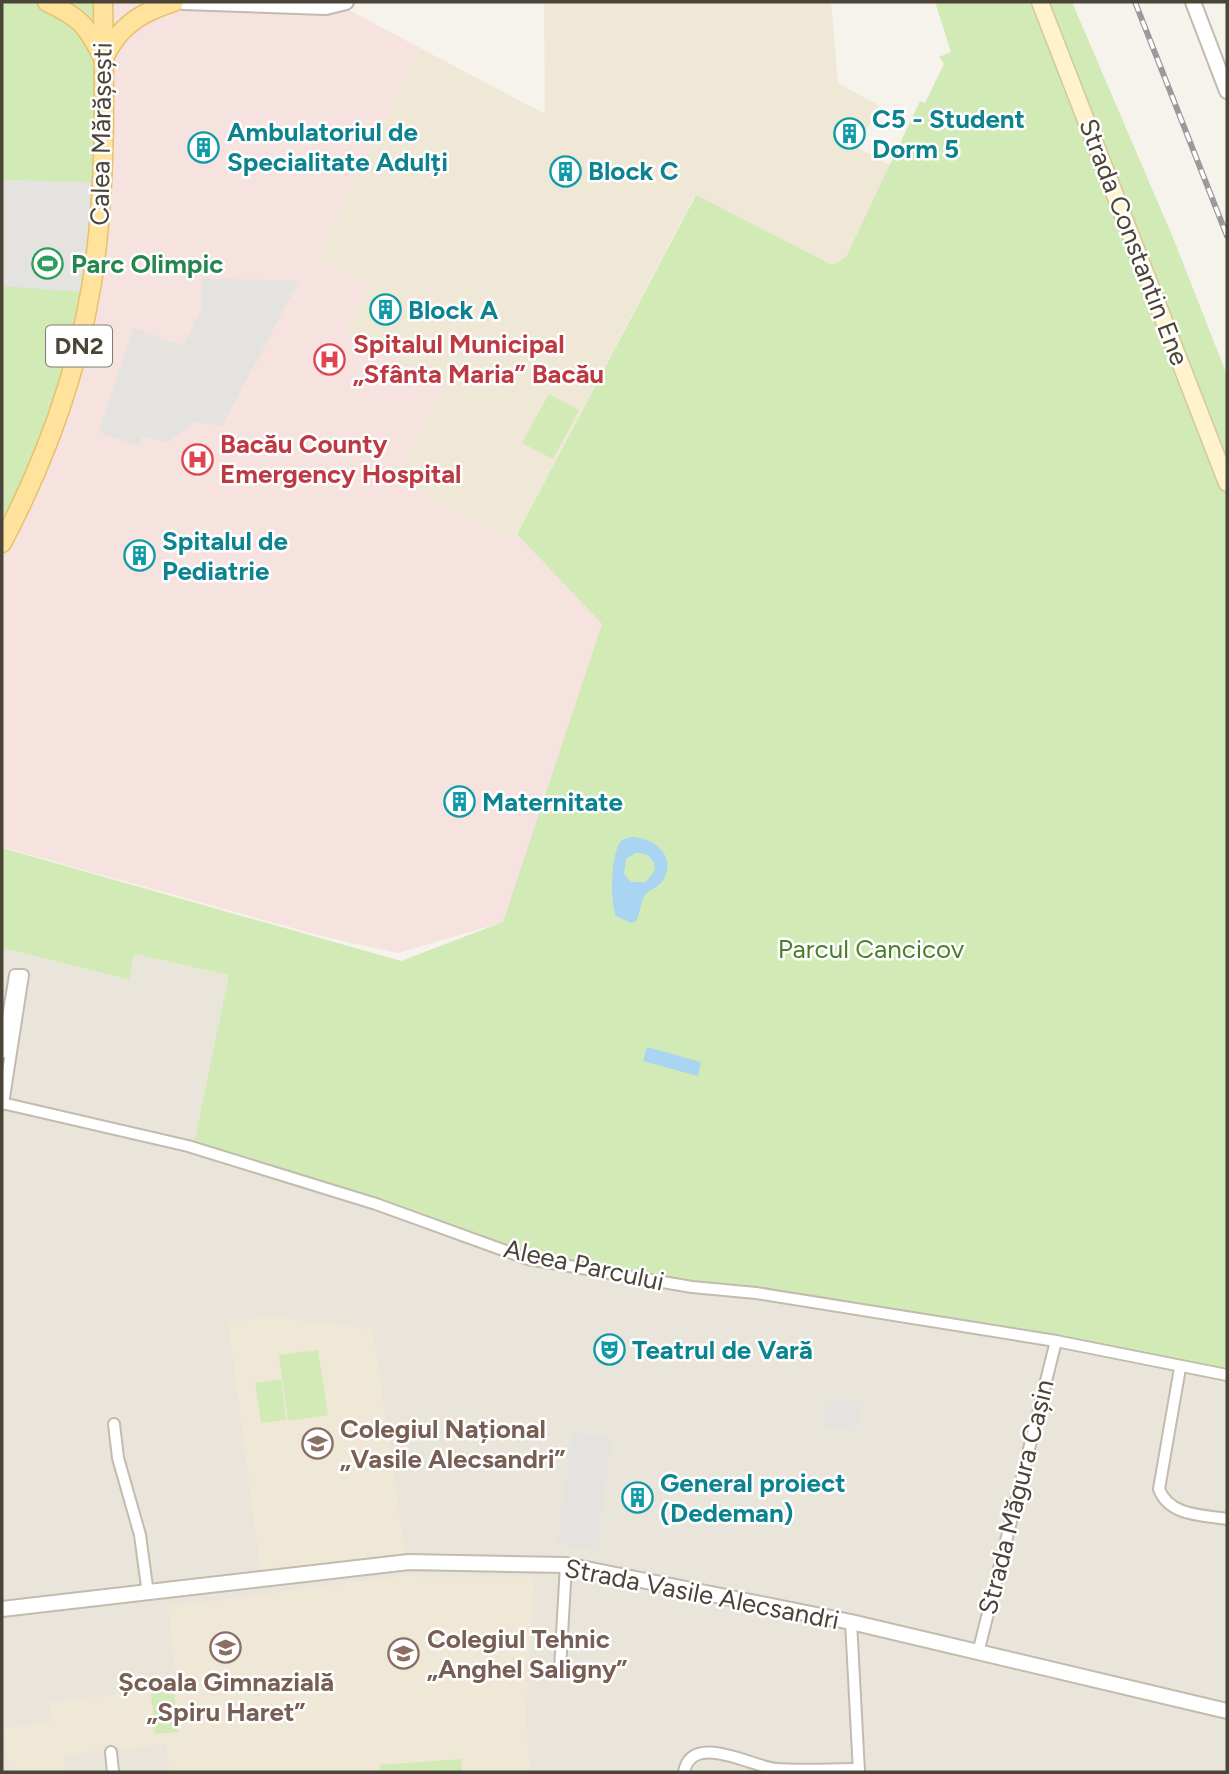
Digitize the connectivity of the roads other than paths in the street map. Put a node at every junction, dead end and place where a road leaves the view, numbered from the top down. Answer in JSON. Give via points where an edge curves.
{"nodes":[{"id":1,"x":47,"y":2,"type":"edge"},
{"id":2,"x":103,"y":2,"type":"edge"},
{"id":3,"x":173,"y":2,"type":"edge"},
{"id":4,"x":183,"y":2,"type":"edge"},
{"id":5,"x":342,"y":2,"type":"edge"},
{"id":6,"x":1040,"y":2,"type":"edge"},
{"id":7,"x":1193,"y":2,"type":"edge"},
{"id":8,"x":241,"y":3,"type":"edge"},
{"id":9,"x":103,"y":59,"type":"junction"},
{"id":10,"x":1227,"y":91,"type":"edge"},
{"id":11,"x":1227,"y":483,"type":"edge"},
{"id":12,"x":2,"y":543,"type":"edge"},
{"id":13,"x":2,"y":1053,"type":"edge"},
{"id":14,"x":2,"y":1103,"type":"edge"},
{"id":15,"x":1056,"y":1341,"type":"junction"},
{"id":16,"x":1180,"y":1368,"type":"junction"},
{"id":17,"x":1227,"y":1375,"type":"edge"},
{"id":18,"x":114,"y":1424,"type":"dead end"},
{"id":19,"x":1227,"y":1518,"type":"edge"},
{"id":20,"x":566,"y":1565,"type":"junction"},
{"id":21,"x":148,"y":1594,"type":"junction"},
{"id":22,"x":2,"y":1609,"type":"edge"},
{"id":23,"x":851,"y":1622,"type":"junction"},
{"id":24,"x":978,"y":1653,"type":"junction"},
{"id":25,"x":560,"y":1670,"type":"dead end"},
{"id":26,"x":1227,"y":1711,"type":"edge"},
{"id":27,"x":111,"y":1752,"type":"dead end"},
{"id":28,"x":859,"y":1771,"type":"edge"},
{"id":29,"x":113,"y":1772,"type":"edge"},
{"id":30,"x":684,"y":1772,"type":"edge"}],
"edges":[{"from":1,"to":9,"type":"main road","via":[[87,27]]},
{"from":2,"to":9,"type":"main road","name":"Calea Mărășești","number":"DN2"},
{"from":3,"to":9,"type":"main road","via":[[134,19]]},
{"from":4,"to":8,"type":"street"},
{"from":5,"to":8,"type":"street","via":[[326,7]]},
{"from":6,"to":11,"type":"main road","name":"Strada Constantin Ene"},
{"from":7,"to":10,"type":"street"},
{"from":9,"to":12,"type":"main road","name":"Calea Mărășești","number":"DN2","via":[[100,218],[87,312],[50,436]]},
{"from":13,"to":14,"type":"street","via":[[15,975],[23,975]]},
{"from":14,"to":15,"type":"street","name":"Aleea Parcului","via":[[188,1146],[376,1204],[528,1259]]},
{"from":15,"to":16,"type":"street","name":"Aleea Parcului"},
{"from":15,"to":24,"type":"street","name":"Strada Măgura Cașin"},
{"from":16,"to":17,"type":"street","name":"Aleea Parcului"},
{"from":16,"to":19,"type":"street","via":[[1159,1489],[1169,1505],[1182,1511]]},
{"from":18,"to":21,"type":"street","via":[[118,1458],[140,1535]]},
{"from":20,"to":21,"type":"street","name":"Strada Vasile Alecsandri","via":[[409,1562]]},
{"from":20,"to":23,"type":"street","name":"Strada Vasile Alecsandri"},
{"from":20,"to":25,"type":"street"},
{"from":21,"to":22,"type":"street","name":"Strada Vasile Alecsandri"},
{"from":23,"to":24,"type":"street","name":"Strada Vasile Alecsandri"},
{"from":23,"to":28,"type":"street"},
{"from":24,"to":26,"type":"street","name":"Strada Vasile Alecsandri"},
{"from":27,"to":29,"type":"street"},
{"from":28,"to":30,"type":"street","via":[[775,1769],[724,1753],[696,1755]]}]}
